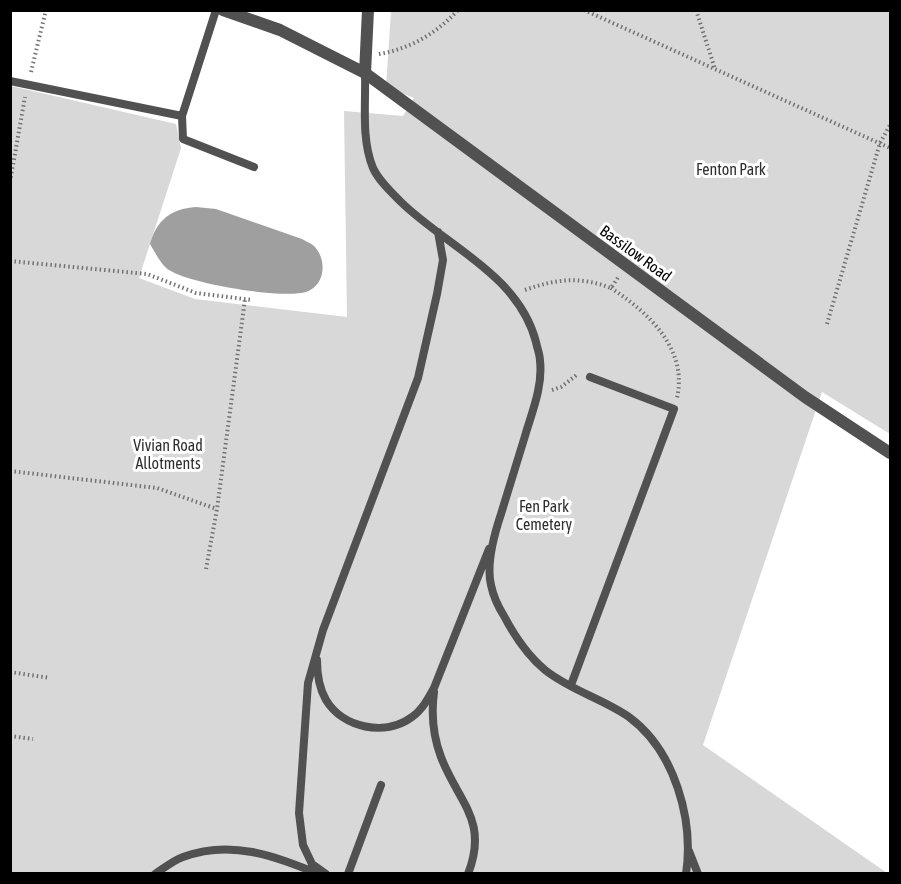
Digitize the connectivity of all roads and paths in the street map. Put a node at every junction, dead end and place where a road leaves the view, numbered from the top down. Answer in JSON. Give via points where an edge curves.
{"nodes":[{"id":1,"x":216,"y":10,"type":"edge"},
{"id":2,"x":224,"y":10,"type":"edge"},
{"id":3,"x":368,"y":10,"type":"edge"},
{"id":4,"x":458,"y":10,"type":"edge"},
{"id":5,"x":584,"y":10,"type":"edge"},
{"id":6,"x":696,"y":10,"type":"edge"},
{"id":7,"x":366,"y":56,"type":"junction"},
{"id":8,"x":715,"y":69,"type":"junction"},
{"id":9,"x":365,"y":73,"type":"junction"},
{"id":10,"x":10,"y":81,"type":"edge"},
{"id":11,"x":182,"y":116,"type":"junction"},
{"id":12,"x":891,"y":125,"type":"edge"},
{"id":13,"x":880,"y":143,"type":"junction"},
{"id":14,"x":891,"y":148,"type":"edge"},
{"id":15,"x":254,"y":167,"type":"dead end"},
{"id":16,"x":438,"y":232,"type":"junction"},
{"id":17,"x":10,"y":261,"type":"edge"},
{"id":18,"x":625,"y":266,"type":"junction"},
{"id":19,"x":611,"y":288,"type":"junction"},
{"id":20,"x":513,"y":295,"type":"junction"},
{"id":21,"x":245,"y":299,"type":"junction"},
{"id":22,"x":252,"y":300,"type":"dead end"},
{"id":23,"x":826,"y":324,"type":"dead end"},
{"id":24,"x":590,"y":377,"type":"joint"},
{"id":25,"x":539,"y":392,"type":"junction"},
{"id":26,"x":674,"y":409,"type":"junction"},
{"id":27,"x":891,"y":453,"type":"edge"},
{"id":28,"x":10,"y":471,"type":"edge"},
{"id":29,"x":217,"y":510,"type":"junction"},
{"id":30,"x":491,"y":544,"type":"junction"},
{"id":31,"x":206,"y":569,"type":"dead end"},
{"id":32,"x":318,"y":645,"type":"junction"},
{"id":33,"x":10,"y":672,"type":"edge"},
{"id":34,"x":50,"y":678,"type":"dead end"},
{"id":35,"x":571,"y":685,"type":"junction"},
{"id":36,"x":434,"y":688,"type":"junction"},
{"id":37,"x":10,"y":736,"type":"edge"},
{"id":38,"x":33,"y":739,"type":"dead end"},
{"id":39,"x":381,"y":785,"type":"dead end"},
{"id":40,"x":689,"y":851,"type":"junction"},
{"id":41,"x":155,"y":873,"type":"edge"},
{"id":42,"x":319,"y":873,"type":"edge"},
{"id":43,"x":326,"y":873,"type":"edge"},
{"id":44,"x":348,"y":873,"type":"edge"},
{"id":45,"x":468,"y":873,"type":"edge"},
{"id":46,"x":686,"y":873,"type":"edge"},
{"id":47,"x":698,"y":873,"type":"edge"}],
"edges":[{"from":1,"to":11,"type":"lane"},
{"from":2,"to":9,"type":"street","name":"Bassilow Road","via":[[280,30]]},
{"from":3,"to":7,"type":"street"},
{"from":4,"to":7,"type":"path","via":[[443,26],[400,50]]},
{"from":5,"to":8,"type":"path"},
{"from":6,"to":8,"type":"path"},
{"from":7,"to":9,"type":"street"},
{"from":8,"to":13,"type":"path"},
{"from":9,"to":16,"type":"lane","via":[[366,144],[374,169],[388,190]]},
{"from":9,"to":18,"type":"street","name":"Bassilow Road"},
{"from":10,"to":11,"type":"lane"},
{"from":11,"to":15,"type":"lane","via":[[183,139]]},
{"from":12,"to":13,"type":"path"},
{"from":13,"to":14,"type":"path"},
{"from":13,"to":23,"type":"path"},
{"from":16,"to":20,"type":"lane"},
{"from":16,"to":32,"type":"lane","via":[[443,260],[418,378]]},
{"from":17,"to":21,"type":"path","via":[[147,274],[196,293]]},
{"from":18,"to":19,"type":"path"},
{"from":18,"to":27,"type":"street","name":"Bassilow Road","via":[[805,397]]},
{"from":19,"to":20,"type":"path","via":[[576,280],[548,282]]},
{"from":19,"to":26,"type":"path","via":[[633,302],[670,343],[678,369]]},
{"from":20,"to":25,"type":"lane","via":[[535,338],[541,362]]},
{"from":21,"to":22,"type":"path"},
{"from":21,"to":29,"type":"path"},
{"from":24,"to":25,"type":"path","via":[[578,374],[554,390]]},
{"from":24,"to":26,"type":"lane"},
{"from":25,"to":30,"type":"lane"},
{"from":26,"to":35,"type":"lane"},
{"from":28,"to":29,"type":"path","via":[[157,488]]},
{"from":29,"to":31,"type":"path"},
{"from":30,"to":35,"type":"lane","via":[[490,585],[504,616],[524,649],[546,670]]},
{"from":30,"to":36,"type":"lane"},
{"from":32,"to":36,"type":"lane","via":[[318,683],[339,715],[355,724],[374,729],[411,718],[425,705]]},
{"from":32,"to":43,"type":"lane","via":[[308,683],[299,813],[303,845],[312,864]]},
{"from":33,"to":34,"type":"path"},
{"from":35,"to":40,"type":"lane","via":[[631,719],[656,745],[675,778],[686,815]]},
{"from":36,"to":45,"type":"lane","via":[[435,736],[442,759],[468,806],[475,832],[475,852]]},
{"from":37,"to":38,"type":"path"},
{"from":39,"to":44,"type":"lane"},
{"from":40,"to":46,"type":"lane"},
{"from":40,"to":47,"type":"lane"},
{"from":41,"to":42,"type":"lane","via":[[183,857],[226,848],[269,854]]}]}
